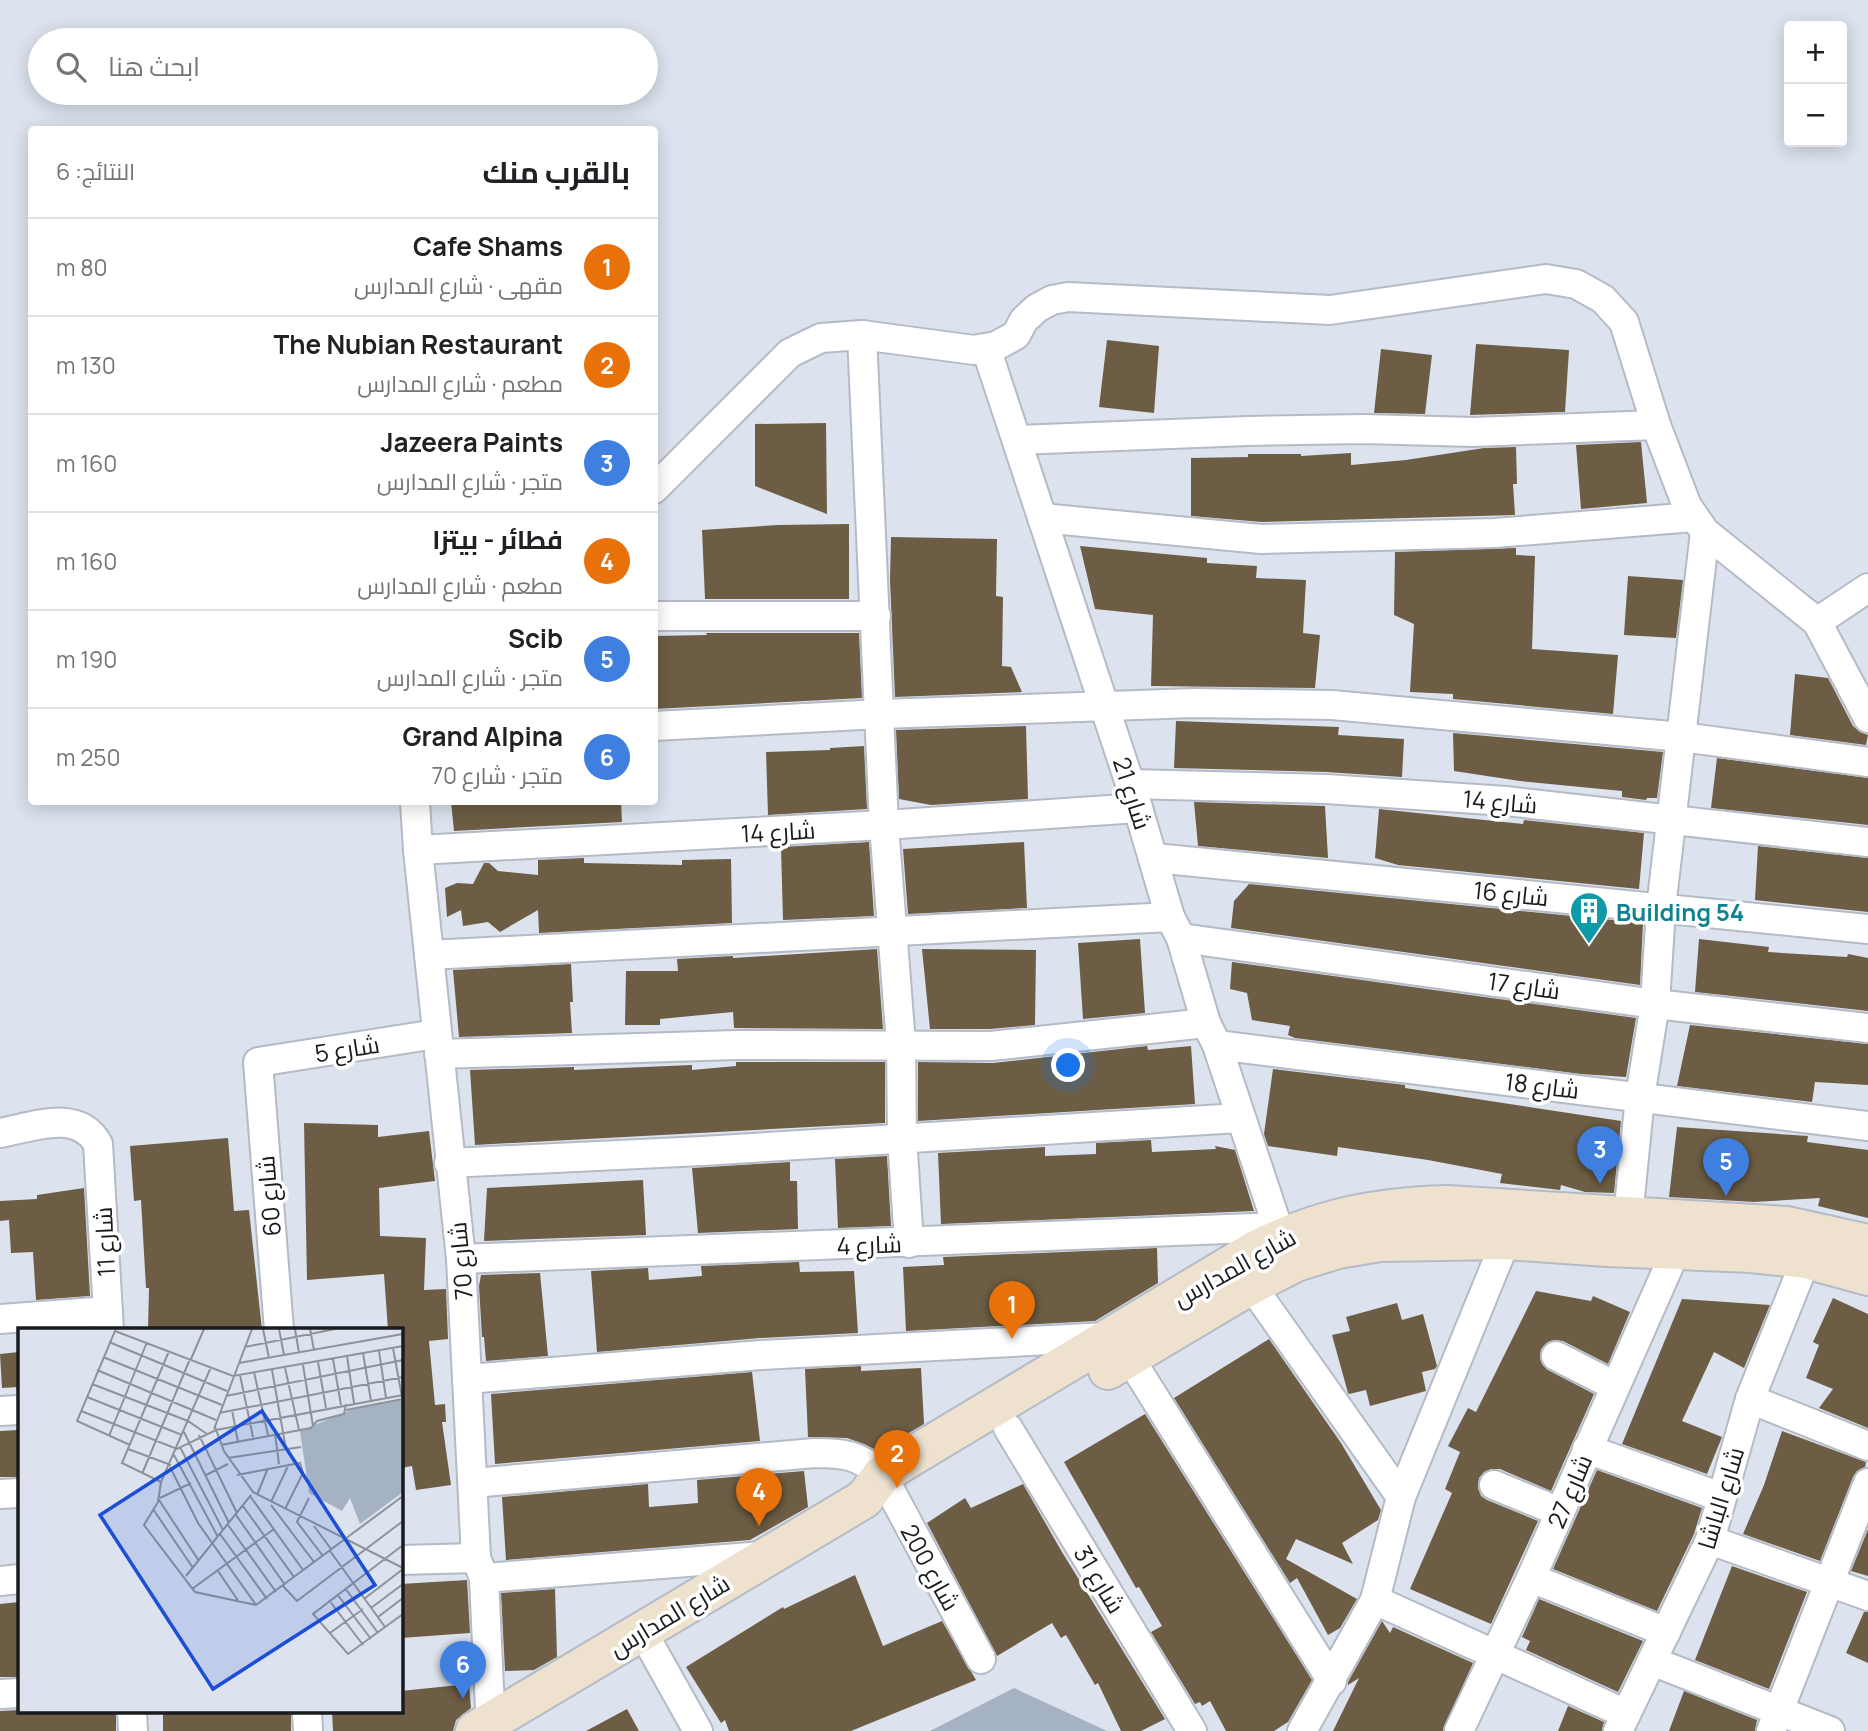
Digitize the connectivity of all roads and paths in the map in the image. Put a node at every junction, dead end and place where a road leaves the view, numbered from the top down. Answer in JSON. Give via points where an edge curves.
{"nodes":[{"id":1,"x":862,"y":335,"type":"junction"},
{"id":2,"x":986,"y":348,"type":"junction"},
{"id":3,"x":1656,"y":425,"type":"junction"},
{"id":4,"x":1017,"y":440,"type":"junction"},
{"id":5,"x":658,"y":485,"type":"edge"},
{"id":6,"x":1042,"y":517,"type":"junction"},
{"id":7,"x":1700,"y":525,"type":"junction"},
{"id":8,"x":1868,"y":588,"type":"edge"},
{"id":9,"x":876,"y":615,"type":"junction"},
{"id":10,"x":658,"y":616,"type":"edge"},
{"id":11,"x":1817,"y":622,"type":"junction"},
{"id":12,"x":1105,"y":707,"type":"junction"},
{"id":13,"x":881,"y":714,"type":"junction"},
{"id":14,"x":1868,"y":718,"type":"edge"},
{"id":15,"x":658,"y":726,"type":"edge"},
{"id":16,"x":1682,"y":737,"type":"junction"},
{"id":17,"x":1868,"y":762,"type":"edge"},
{"id":18,"x":1134,"y":796,"type":"junction"},
{"id":19,"x":415,"y":805,"type":"edge"},
{"id":20,"x":1672,"y":821,"type":"junction"},
{"id":21,"x":884,"y":825,"type":"junction"},
{"id":22,"x":1868,"y":842,"type":"edge"},
{"id":23,"x":418,"y":850,"type":"junction"},
{"id":24,"x":1155,"y":858,"type":"junction"},
{"id":25,"x":1661,"y":908,"type":"junction"},
{"id":26,"x":1176,"y":927,"type":"junction"},
{"id":27,"x":1868,"y":929,"type":"edge"},
{"id":28,"x":893,"y":931,"type":"junction"},
{"id":29,"x":429,"y":955,"type":"junction"},
{"id":30,"x":1655,"y":1004,"type":"junction"},
{"id":31,"x":1868,"y":1028,"type":"edge"},
{"id":32,"x":1211,"y":1034,"type":"junction"},
{"id":33,"x":438,"y":1044,"type":"junction"},
{"id":34,"x":901,"y":1044,"type":"junction"},
{"id":35,"x":258,"y":1062,"type":"joint"},
{"id":36,"x":1640,"y":1097,"type":"junction"},
{"id":37,"x":1239,"y":1118,"type":"junction"},
{"id":38,"x":1868,"y":1126,"type":"edge"},
{"id":39,"x":0,"y":1133,"type":"edge"},
{"id":40,"x":902,"y":1137,"type":"junction"},
{"id":41,"x":449,"y":1163,"type":"junction"},
{"id":42,"x":1628,"y":1217,"type":"junction"},
{"id":43,"x":1498,"y":1224,"type":"junction"},
{"id":44,"x":1280,"y":1232,"type":"junction"},
{"id":45,"x":909,"y":1243,"type":"junction"},
{"id":46,"x":1868,"y":1244,"type":"edge"},
{"id":47,"x":1676,"y":1250,"type":"junction"},
{"id":48,"x":461,"y":1259,"type":"junction"},
{"id":49,"x":1806,"y":1259,"type":"junction"},
{"id":50,"x":1868,"y":1276,"type":"edge"},
{"id":51,"x":1251,"y":1285,"type":"junction"},
{"id":52,"x":0,"y":1319,"type":"edge"},
{"id":53,"x":108,"y":1321,"type":"edge"},
{"id":54,"x":279,"y":1328,"type":"edge"},
{"id":55,"x":1119,"y":1347,"type":"junction"},
{"id":56,"x":1556,"y":1356,"type":"dead end"},
{"id":57,"x":467,"y":1379,"type":"junction"},
{"id":58,"x":1615,"y":1386,"type":"junction"},
{"id":59,"x":1750,"y":1399,"type":"junction"},
{"id":60,"x":18,"y":1410,"type":"edge"},
{"id":61,"x":0,"y":1411,"type":"edge"},
{"id":62,"x":1008,"y":1428,"type":"junction"},
{"id":63,"x":1868,"y":1446,"type":"edge"},
{"id":64,"x":1587,"y":1449,"type":"junction"},
{"id":65,"x":473,"y":1483,"type":"junction"},
{"id":66,"x":1868,"y":1483,"type":"edge"},
{"id":67,"x":1494,"y":1485,"type":"dead end"},
{"id":68,"x":879,"y":1490,"type":"junction"},
{"id":69,"x":18,"y":1493,"type":"edge"},
{"id":70,"x":0,"y":1494,"type":"edge"},
{"id":71,"x":1401,"y":1497,"type":"junction"},
{"id":72,"x":1721,"y":1497,"type":"junction"},
{"id":73,"x":1560,"y":1512,"type":"junction"},
{"id":74,"x":1710,"y":1540,"type":"junction"},
{"id":75,"x":769,"y":1555,"type":"junction"},
{"id":76,"x":402,"y":1560,"type":"edge"},
{"id":77,"x":480,"y":1568,"type":"junction"},
{"id":78,"x":1531,"y":1578,"type":"junction"},
{"id":79,"x":18,"y":1579,"type":"edge"},
{"id":80,"x":0,"y":1581,"type":"edge"},
{"id":81,"x":1830,"y":1581,"type":"junction"},
{"id":82,"x":1868,"y":1596,"type":"edge"},
{"id":83,"x":1375,"y":1600,"type":"junction"},
{"id":84,"x":642,"y":1631,"type":"junction"},
{"id":85,"x":1666,"y":1632,"type":"junction"},
{"id":86,"x":1495,"y":1655,"type":"junction"},
{"id":87,"x":981,"y":1659,"type":"dead end"},
{"id":88,"x":1652,"y":1661,"type":"junction"},
{"id":89,"x":1332,"y":1681,"type":"junction"},
{"id":90,"x":18,"y":1693,"type":"edge"},
{"id":91,"x":0,"y":1694,"type":"edge"},
{"id":92,"x":1775,"y":1721,"type":"edge"},
{"id":93,"x":1622,"y":1722,"type":"edge"},
{"id":94,"x":485,"y":1728,"type":"edge"},
{"id":95,"x":1463,"y":1730,"type":"edge"},
{"id":96,"x":698,"y":1731,"type":"edge"},
{"id":97,"x":1192,"y":1731,"type":"edge"},
{"id":98,"x":1302,"y":1731,"type":"edge"},
{"id":99,"x":1830,"y":1731,"type":"edge"}],
"edges":[{"from":1,"to":2,"type":"street"},
{"from":1,"to":5,"type":"street","via":[[821,338],[790,353]]},
{"from":1,"to":9,"type":"street"},
{"from":2,"to":3,"type":"street","via":[[1016,335],[1037,309],[1068,297],[1330,310],[1546,279],[1576,284],[1603,299],[1623,322]]},
{"from":2,"to":4,"type":"street","name":"شارع 21"},
{"from":3,"to":4,"type":"street"},
{"from":3,"to":7,"type":"street","via":[[1687,506]]},
{"from":4,"to":6,"type":"street","name":"شارع 21"},
{"from":6,"to":7,"type":"street","via":[[1261,539]]},
{"from":6,"to":12,"type":"street","name":"شارع 21"},
{"from":7,"to":11,"type":"street"},
{"from":7,"to":16,"type":"street"},
{"from":8,"to":11,"type":"street"},
{"from":9,"to":10,"type":"street"},
{"from":9,"to":13,"type":"street"},
{"from":11,"to":14,"type":"street"},
{"from":12,"to":13,"type":"street"},
{"from":12,"to":16,"type":"street","via":[[1332,705]]},
{"from":12,"to":18,"type":"street","name":"شارع 21"},
{"from":13,"to":15,"type":"street"},
{"from":13,"to":21,"type":"street"},
{"from":16,"to":17,"type":"street"},
{"from":16,"to":20,"type":"street"},
{"from":18,"to":20,"type":"street","name":"شارع 14","via":[[1326,789],[1506,801]]},
{"from":18,"to":21,"type":"street","name":"شارع 14"},
{"from":18,"to":24,"type":"street","name":"شارع 21"},
{"from":19,"to":23,"type":"street","name":"شارع 70"},
{"from":20,"to":22,"type":"street","name":"شارع 14"},
{"from":20,"to":25,"type":"street"},
{"from":21,"to":23,"type":"street","name":"شارع 14"},
{"from":21,"to":28,"type":"street"},
{"from":23,"to":29,"type":"street","name":"شارع 70"},
{"from":24,"to":25,"type":"street","name":"شارع 16"},
{"from":24,"to":26,"type":"street","name":"شارع 21"},
{"from":25,"to":27,"type":"street","name":"شارع 16"},
{"from":25,"to":30,"type":"street"},
{"from":26,"to":28,"type":"street","name":"شارع 17"},
{"from":26,"to":30,"type":"street","name":"شارع 17"},
{"from":26,"to":32,"type":"street","name":"شارع 21"},
{"from":28,"to":29,"type":"street","name":"شارع 17"},
{"from":28,"to":34,"type":"street"},
{"from":29,"to":33,"type":"street","name":"شارع 70"},
{"from":30,"to":31,"type":"street","name":"شارع 17"},
{"from":30,"to":36,"type":"street"},
{"from":32,"to":34,"type":"street","name":"شارع 18","via":[[991,1046]]},
{"from":32,"to":36,"type":"street","name":"شارع 18"},
{"from":32,"to":37,"type":"street","name":"شارع 21"},
{"from":33,"to":34,"type":"street","name":"شارع 5"},
{"from":33,"to":35,"type":"street","name":"شارع 5"},
{"from":33,"to":41,"type":"street","name":"شارع 70"},
{"from":34,"to":40,"type":"street"},
{"from":35,"to":54,"type":"street","name":"شارع 60"},
{"from":36,"to":38,"type":"street","name":"شارع 18"},
{"from":36,"to":42,"type":"street"},
{"from":37,"to":40,"type":"street"},
{"from":37,"to":44,"type":"street","name":"شارع 21"},
{"from":39,"to":53,"type":"street","name":"شارع 11","via":[[71,1122],[93,1136],[100,1153]]},
{"from":40,"to":41,"type":"street"},
{"from":40,"to":45,"type":"street"},
{"from":41,"to":48,"type":"street","name":"شارع 70"},
{"from":42,"to":43,"type":"street","name":"شارع المدارس"},
{"from":42,"to":46,"type":"street","name":"شارع المدارس","via":[[1787,1226]]},
{"from":43,"to":44,"type":"street","name":"شارع المدارس","via":[[1447,1205],[1397,1206]]},
{"from":43,"to":47,"type":"street","name":"شارع المدارس"},
{"from":43,"to":51,"type":"street","name":"شارع المدارس","via":[[1424,1240],[1338,1249],[1296,1262]]},
{"from":43,"to":71,"type":"street"},
{"from":44,"to":45,"type":"street","name":"شارع 4"},
{"from":44,"to":55,"type":"street","name":"شارع المدارس"},
{"from":45,"to":48,"type":"street","name":"شارع 4"},
{"from":47,"to":49,"type":"street","name":"شارع المدارس"},
{"from":47,"to":58,"type":"street","name":"شارع 27"},
{"from":48,"to":57,"type":"street","name":"شارع 70"},
{"from":49,"to":50,"type":"street","name":"شارع المدارس"},
{"from":49,"to":59,"type":"street","name":"شارع الباشا"},
{"from":51,"to":55,"type":"street","name":"شارع المدارس"},
{"from":51,"to":71,"type":"street"},
{"from":52,"to":53,"type":"street"},
{"from":55,"to":57,"type":"street","via":[[761,1355]]},
{"from":55,"to":62,"type":"street","name":"شارع المدارس"},
{"from":55,"to":68,"type":"street","name":"شارع المدارس"},
{"from":55,"to":89,"type":"street"},
{"from":56,"to":58,"type":"street"},
{"from":57,"to":65,"type":"street","name":"شارع 70"},
{"from":58,"to":64,"type":"street","name":"شارع 27"},
{"from":59,"to":63,"type":"street"},
{"from":59,"to":72,"type":"street","name":"شارع الباشا"},
{"from":60,"to":61,"type":"street"},
{"from":62,"to":68,"type":"street","name":"شارع المدارس"},
{"from":62,"to":97,"type":"street","name":"شارع 31"},
{"from":64,"to":72,"type":"street"},
{"from":64,"to":73,"type":"street","name":"شارع 27"},
{"from":65,"to":68,"type":"street","via":[[814,1453],[848,1454],[865,1461]]},
{"from":65,"to":77,"type":"street","name":"شارع 70"},
{"from":66,"to":81,"type":"street"},
{"from":67,"to":73,"type":"street"},
{"from":68,"to":75,"type":"street","name":"شارع المدارس"},
{"from":68,"to":87,"type":"street","name":"شارع 200"},
{"from":69,"to":70,"type":"street"},
{"from":71,"to":83,"type":"street"},
{"from":72,"to":74,"type":"street","name":"شارع الباشا"},
{"from":73,"to":78,"type":"street","name":"شارع 27"},
{"from":74,"to":81,"type":"street"},
{"from":74,"to":85,"type":"street","name":"شارع الباشا"},
{"from":75,"to":77,"type":"street"},
{"from":75,"to":84,"type":"street","name":"شارع المدارس"},
{"from":76,"to":77,"type":"street"},
{"from":77,"to":94,"type":"street","name":"شارع 70"},
{"from":78,"to":85,"type":"street"},
{"from":78,"to":86,"type":"street","name":"شارع 27"},
{"from":79,"to":80,"type":"street"},
{"from":81,"to":82,"type":"street"},
{"from":81,"to":92,"type":"street"},
{"from":83,"to":86,"type":"street"},
{"from":83,"to":89,"type":"street"},
{"from":84,"to":94,"type":"street","name":"شارع المدارس"},
{"from":84,"to":96,"type":"street"},
{"from":85,"to":88,"type":"street","name":"شارع الباشا"},
{"from":86,"to":93,"type":"street"},
{"from":86,"to":95,"type":"street","name":"شارع 27"},
{"from":88,"to":92,"type":"street"},
{"from":88,"to":93,"type":"street","name":"شارع الباشا"},
{"from":89,"to":98,"type":"street"},
{"from":90,"to":91,"type":"street"},
{"from":92,"to":99,"type":"street"}]}
